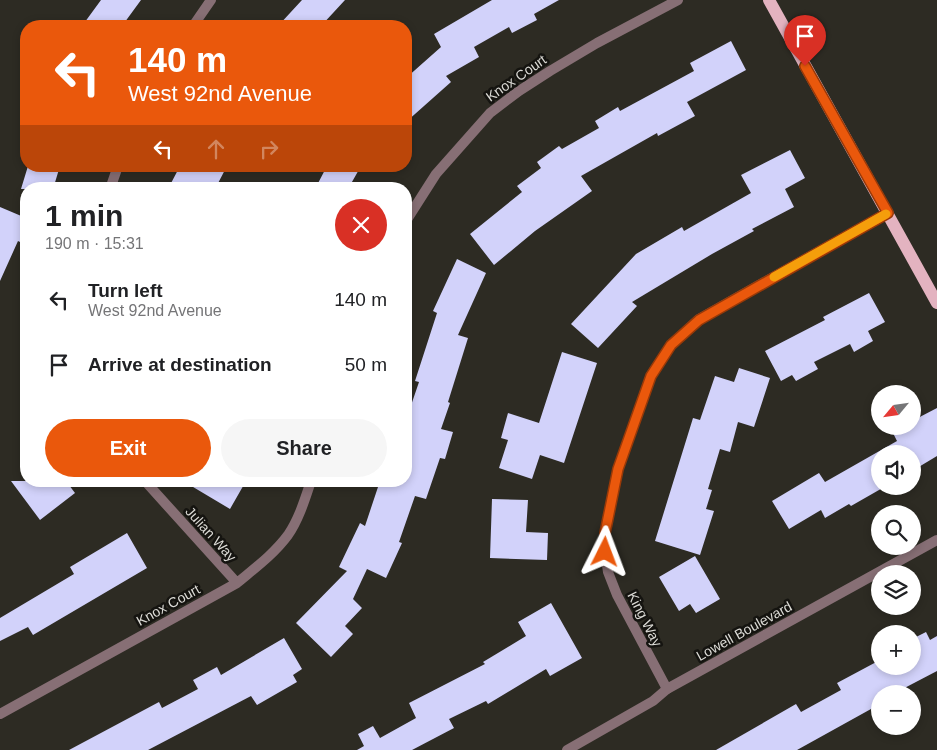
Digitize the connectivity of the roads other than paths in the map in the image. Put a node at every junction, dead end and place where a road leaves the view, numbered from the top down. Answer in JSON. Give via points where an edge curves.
{"nodes":[{"id":1,"x":211,"y":0,"type":"edge"},
{"id":2,"x":678,"y":0,"type":"edge"},
{"id":3,"x":768,"y":0,"type":"edge"},
{"id":4,"x":197,"y":20,"type":"edge"},
{"id":5,"x":412,"y":212,"type":"edge"},
{"id":6,"x":888,"y":213,"type":"junction"},
{"id":7,"x":937,"y":303,"type":"edge"},
{"id":8,"x":150,"y":487,"type":"edge"},
{"id":9,"x":309,"y":487,"type":"edge"},
{"id":10,"x":937,"y":540,"type":"edge"},
{"id":11,"x":237,"y":583,"type":"junction"},
{"id":12,"x":667,"y":689,"type":"junction"},
{"id":13,"x":0,"y":714,"type":"edge"},
{"id":14,"x":567,"y":750,"type":"edge"}],
"edges":[{"from":1,"to":4,"type":"street"},
{"from":2,"to":5,"type":"street","name":"Knox Court","via":[[597,42],[490,113],[436,174]]},
{"from":3,"to":6,"type":"main road"},
{"from":6,"to":7,"type":"main road"},
{"from":6,"to":12,"type":"street","name":"King Way","via":[[699,320],[671,345],[651,376],[618,469],[605,533],[605,552],[617,595]]},
{"from":8,"to":11,"type":"street","name":"Julian Way"},
{"from":9,"to":11,"type":"street","name":"Knox Court","via":[[288,536]]},
{"from":10,"to":12,"type":"street","name":"Lowell Boulevard"},
{"from":11,"to":13,"type":"street","name":"Knox Court"},
{"from":12,"to":14,"type":"street","name":"Lowell Boulevard","via":[[653,701]]}]}
